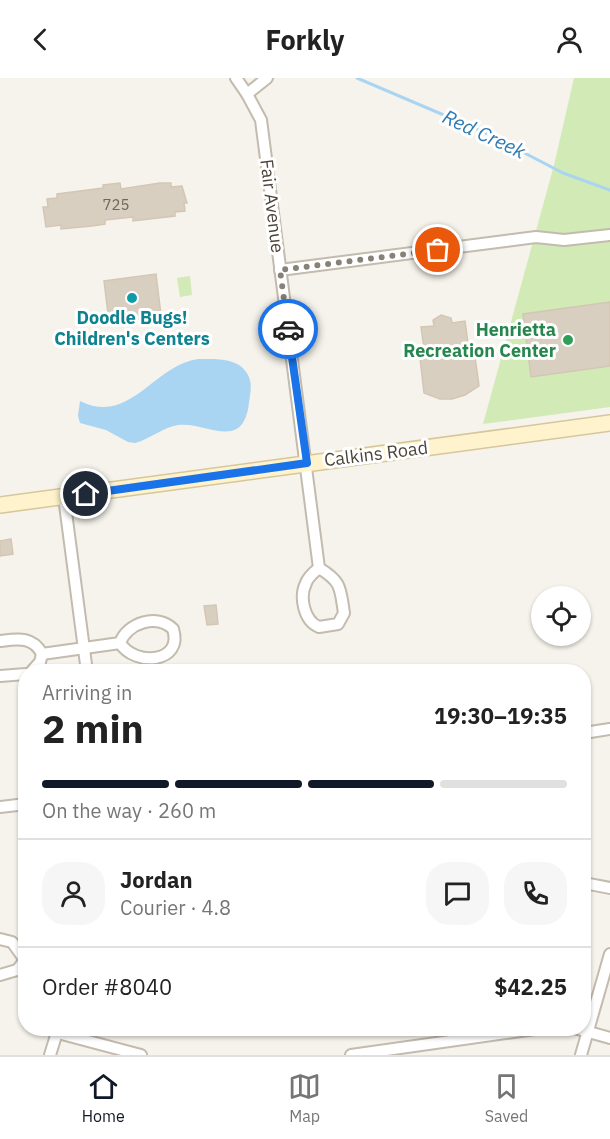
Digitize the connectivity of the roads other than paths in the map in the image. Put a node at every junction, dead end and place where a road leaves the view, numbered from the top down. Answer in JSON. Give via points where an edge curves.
{"nodes":[{"id":1,"x":236,"y":78,"type":"edge"},
{"id":2,"x":267,"y":78,"type":"edge"},
{"id":3,"x":247,"y":94,"type":"junction"},
{"id":4,"x":610,"y":235,"type":"edge"},
{"id":5,"x":280,"y":270,"type":"junction"},
{"id":6,"x":610,"y":423,"type":"edge"},
{"id":7,"x":307,"y":463,"type":"junction"},
{"id":8,"x":63,"y":497,"type":"junction"},
{"id":9,"x":0,"y":505,"type":"edge"},
{"id":10,"x":319,"y":568,"type":"junction"},
{"id":11,"x":0,"y":641,"type":"edge"},
{"id":12,"x":120,"y":643,"type":"junction"},
{"id":13,"x":83,"y":648,"type":"junction"},
{"id":14,"x":42,"y":654,"type":"junction"},
{"id":15,"x":39,"y":664,"type":"edge"},
{"id":16,"x":86,"y":664,"type":"edge"},
{"id":17,"x":18,"y":675,"type":"edge"},
{"id":18,"x":0,"y":676,"type":"edge"},
{"id":19,"x":610,"y":729,"type":"edge"},
{"id":20,"x":591,"y":732,"type":"edge"},
{"id":21,"x":18,"y":805,"type":"edge"},
{"id":22,"x":0,"y":807,"type":"edge"},
{"id":23,"x":591,"y":884,"type":"edge"},
{"id":24,"x":610,"y":888,"type":"edge"},
{"id":25,"x":0,"y":939,"type":"edge"},
{"id":26,"x":18,"y":950,"type":"edge"},
{"id":27,"x":610,"y":954,"type":"edge"},
{"id":28,"x":18,"y":969,"type":"edge"},
{"id":29,"x":0,"y":975,"type":"edge"},
{"id":30,"x":591,"y":1007,"type":"edge"},
{"id":31,"x":591,"y":1032,"type":"edge"},
{"id":32,"x":56,"y":1036,"type":"edge"},
{"id":33,"x":75,"y":1036,"type":"edge"},
{"id":34,"x":485,"y":1036,"type":"edge"},
{"id":35,"x":582,"y":1036,"type":"edge"},
{"id":36,"x":610,"y":1038,"type":"edge"},
{"id":37,"x":50,"y":1055,"type":"edge"},
{"id":38,"x":141,"y":1055,"type":"edge"},
{"id":39,"x":351,"y":1055,"type":"edge"},
{"id":40,"x":580,"y":1055,"type":"edge"}],
"edges":[{"from":1,"to":3,"type":"street","name":"Fair Avenue"},
{"from":2,"to":3,"type":"street"},
{"from":3,"to":5,"type":"street","name":"Fair Avenue","via":[[261,120]]},
{"from":4,"to":5,"type":"street","via":[[564,240],[536,237]]},
{"from":5,"to":7,"type":"street","name":"Fair Avenue"},
{"from":6,"to":7,"type":"main road","name":"Calkins Road"},
{"from":7,"to":8,"type":"main road","name":"Calkins Road"},
{"from":7,"to":10,"type":"street","name":"Fair Avenue"},
{"from":8,"to":9,"type":"main road","name":"Calkins Road"},
{"from":8,"to":13,"type":"street"},
{"from":10,"to":10,"type":"street","via":[[306,581],[306,613],[312,624],[319,627],[338,624],[344,613],[339,584]]},
{"from":11,"to":14,"type":"street","via":[[22,639],[39,647]]},
{"from":12,"to":12,"type":"street","via":[[131,655],[144,659],[164,656],[176,642],[173,629],[157,621],[134,624]]},
{"from":12,"to":13,"type":"street"},
{"from":13,"to":14,"type":"street"},
{"from":13,"to":16,"type":"street"},
{"from":14,"to":15,"type":"street"},
{"from":17,"to":18,"type":"street"},
{"from":19,"to":20,"type":"street"},
{"from":21,"to":22,"type":"street"},
{"from":23,"to":24,"type":"street"},
{"from":25,"to":26,"type":"street","via":[[12,942]]},
{"from":27,"to":30,"type":"street"},
{"from":28,"to":29,"type":"street"},
{"from":31,"to":36,"type":"street"},
{"from":32,"to":37,"type":"street"},
{"from":33,"to":38,"type":"street"},
{"from":34,"to":39,"type":"street"},
{"from":35,"to":40,"type":"street"}]}
